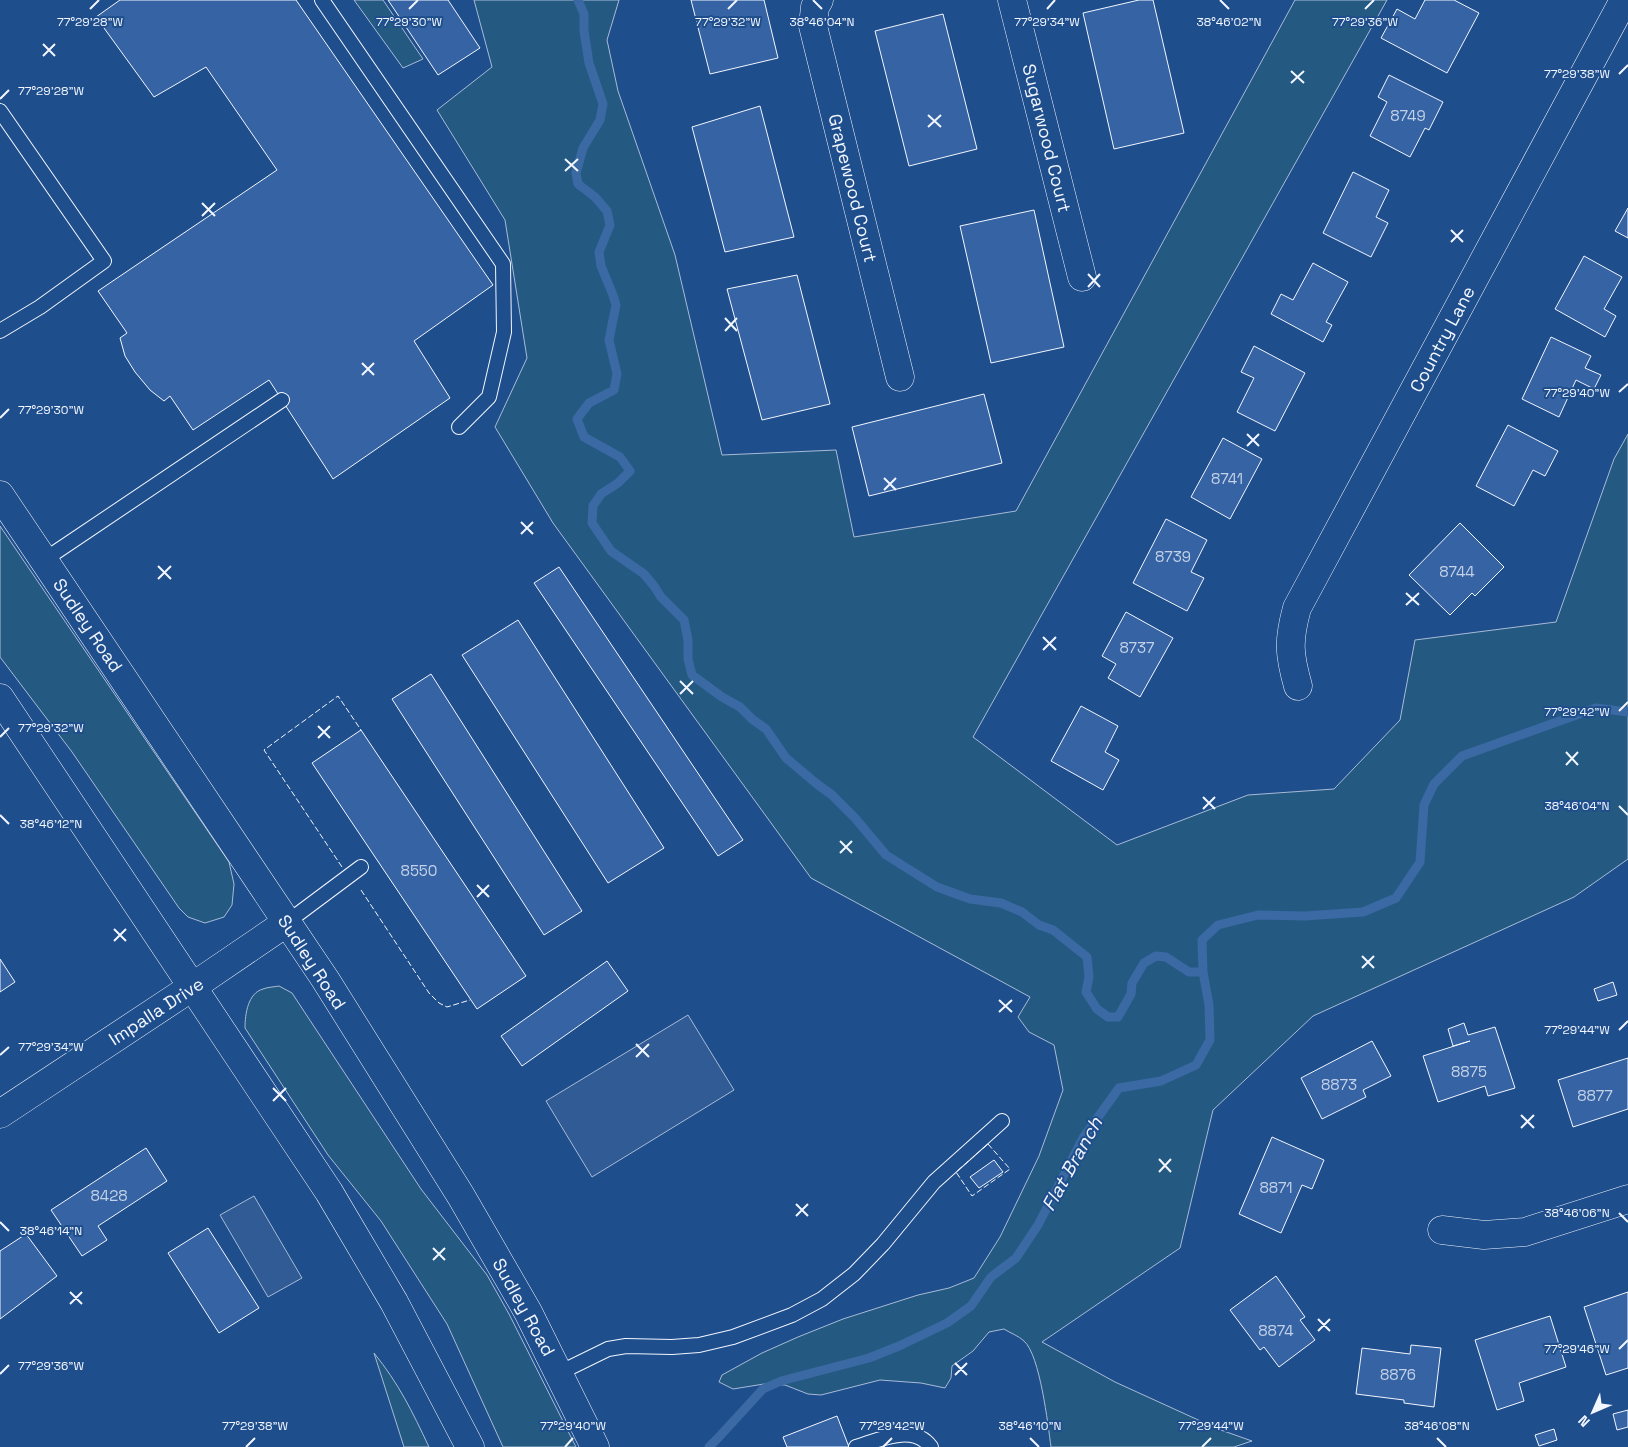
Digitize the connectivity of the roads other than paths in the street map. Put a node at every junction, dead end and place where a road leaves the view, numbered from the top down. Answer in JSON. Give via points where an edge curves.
{"nodes":[{"id":1,"x":322,"y":0,"type":"edge"},
{"id":2,"x":819,"y":0,"type":"edge"},
{"id":3,"x":1012,"y":0,"type":"edge"},
{"id":4,"x":1624,"y":0,"type":"edge"},
{"id":5,"x":0,"y":111,"type":"edge"},
{"id":6,"x":1082,"y":277,"type":"dead end"},
{"id":7,"x":0,"y":331,"type":"edge"},
{"id":8,"x":900,"y":377,"type":"dead end"},
{"id":9,"x":282,"y":400,"type":"dead end"},
{"id":10,"x":459,"y":427,"type":"dead end"},
{"id":11,"x":0,"y":495,"type":"edge"},
{"id":12,"x":44,"y":560,"type":"junction"},
{"id":13,"x":1298,"y":686,"type":"dead end"},
{"id":14,"x":0,"y":698,"type":"edge"},
{"id":15,"x":361,"y":867,"type":"dead end"},
{"id":16,"x":286,"y":922,"type":"junction"},
{"id":17,"x":192,"y":987,"type":"junction"},
{"id":18,"x":0,"y":1114,"type":"edge"},
{"id":19,"x":1002,"y":1121,"type":"dead end"},
{"id":20,"x":1628,"y":1198,"type":"edge"},
{"id":21,"x":1442,"y":1230,"type":"dead end"},
{"id":22,"x":559,"y":1373,"type":"junction"},
{"id":23,"x":470,"y":1447,"type":"edge"},
{"id":24,"x":595,"y":1447,"type":"edge"},
{"id":25,"x":856,"y":1447,"type":"edge"},
{"id":26,"x":931,"y":1447,"type":"edge"}],
"edges":[{"from":1,"to":10,"type":"lane","via":[[504,264],[504,332],[489,397]]},
{"from":2,"to":8,"type":"main road","name":"Grapewood Court","via":[[813,26]]},
{"from":3,"to":6,"type":"main road","name":"Sugarwood Court"},
{"from":4,"to":13,"type":"main road","name":"Country Lane","via":[[1297,608],[1290,648]]},
{"from":5,"to":7,"type":"lane","via":[[104,261]]},
{"from":9,"to":12,"type":"lane"},
{"from":11,"to":12,"type":"main road","name":"Sudley Road"},
{"from":12,"to":16,"type":"main road","name":"Sudley Road"},
{"from":14,"to":17,"type":"main road"},
{"from":15,"to":16,"type":"lane"},
{"from":16,"to":17,"type":"main road","name":"Impalla Drive"},
{"from":16,"to":22,"type":"main road","name":"Sudley Road","via":[[462,1196]]},
{"from":17,"to":18,"type":"main road","name":"Impalla Drive"},
{"from":17,"to":23,"type":"main road","via":[[329,1192],[394,1302]]},
{"from":19,"to":22,"type":"lane","via":[[934,1182],[854,1274],[822,1299],[792,1315],[733,1337],[690,1346],[608,1349]]},
{"from":20,"to":21,"type":"main road","via":[[1525,1232],[1484,1235]]},
{"from":22,"to":24,"type":"main road","name":"Sudley Road"},
{"from":25,"to":26,"type":"lane","via":[[904,1434],[918,1436]]}]}
